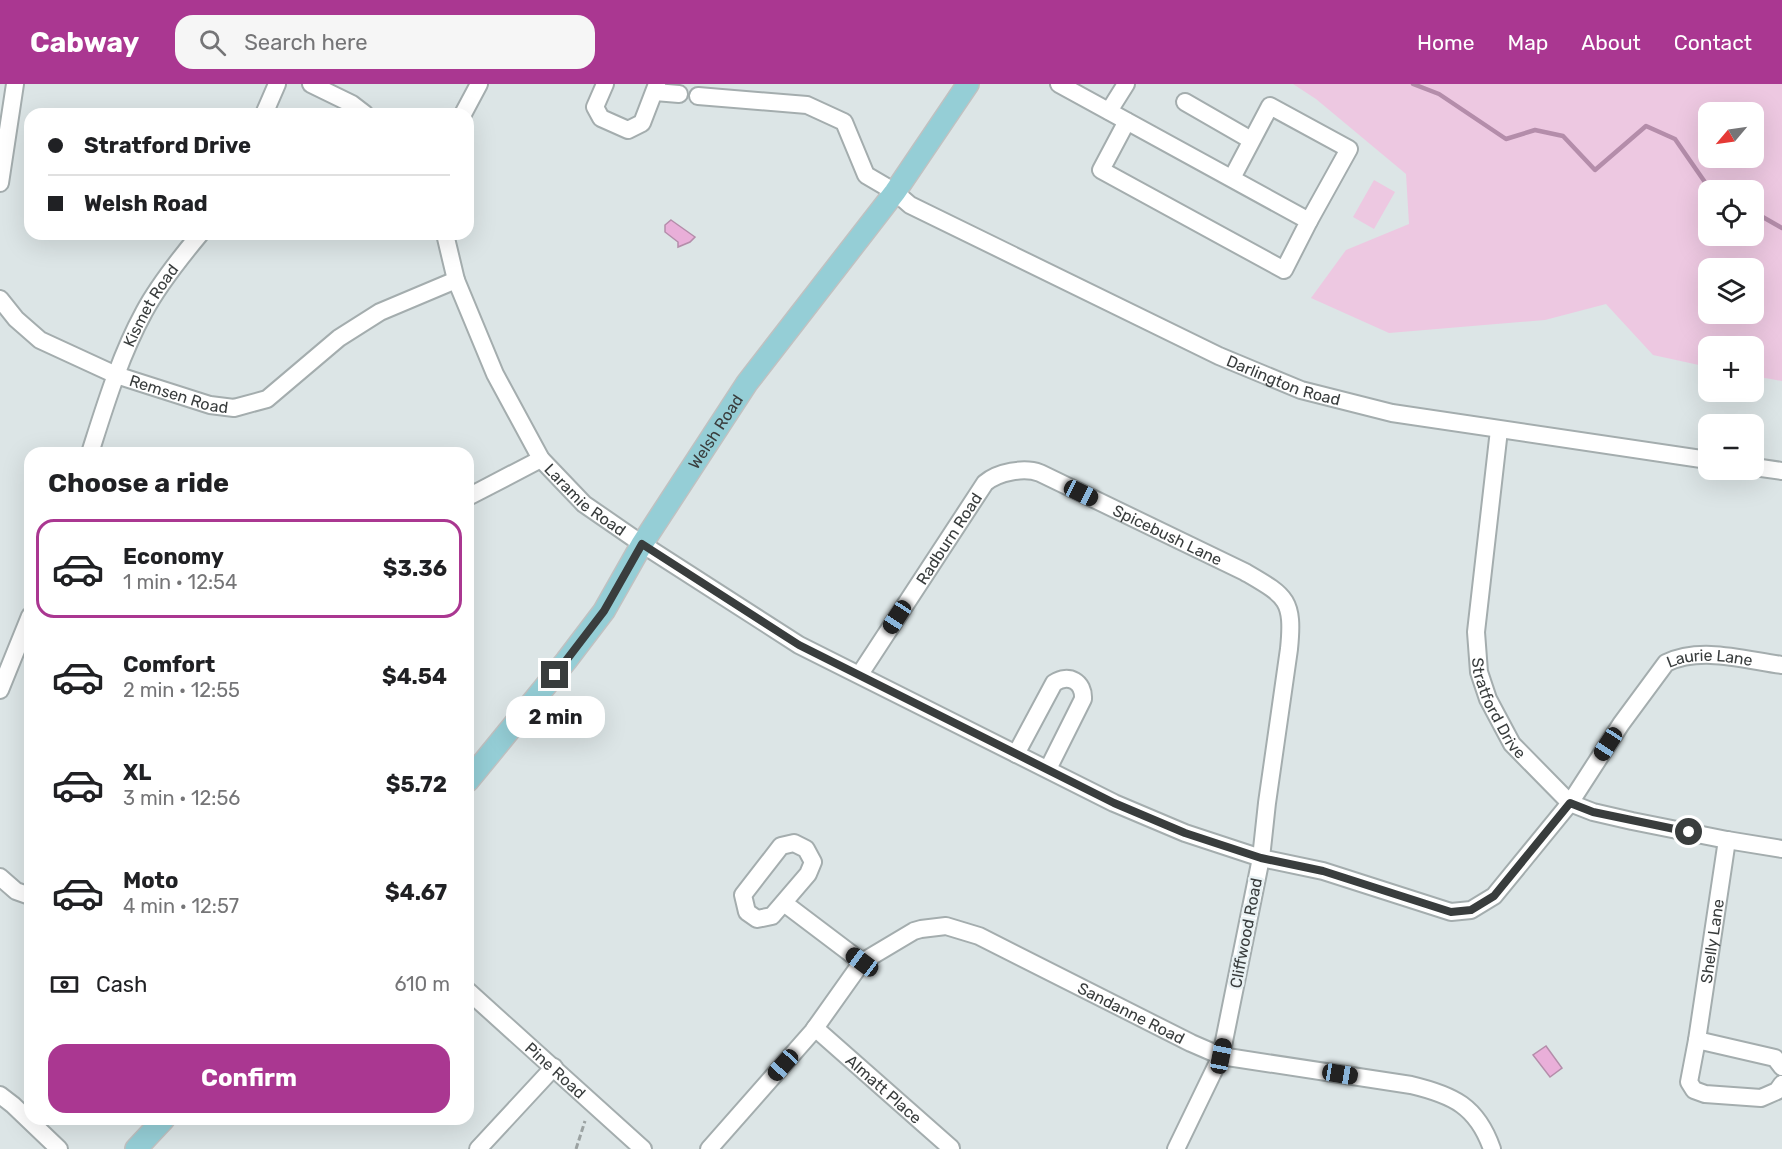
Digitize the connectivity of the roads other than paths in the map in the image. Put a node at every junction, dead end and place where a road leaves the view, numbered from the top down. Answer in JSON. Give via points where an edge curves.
{"nodes":[{"id":1,"x":15,"y":84,"type":"edge"},
{"id":2,"x":277,"y":84,"type":"edge"},
{"id":3,"x":311,"y":84,"type":"edge"},
{"id":4,"x":479,"y":84,"type":"edge"},
{"id":5,"x":605,"y":84,"type":"edge"},
{"id":6,"x":968,"y":84,"type":"edge"},
{"id":7,"x":1059,"y":84,"type":"edge"},
{"id":8,"x":1126,"y":84,"type":"edge"},
{"id":9,"x":656,"y":88,"type":"edge"},
{"id":10,"x":1086,"y":90,"type":"edge"},
{"id":11,"x":679,"y":94,"type":"dead end"},
{"id":12,"x":698,"y":96,"type":"dead end"},
{"id":13,"x":1185,"y":102,"type":"dead end"},
{"id":14,"x":267,"y":108,"type":"edge"},
{"id":15,"x":357,"y":108,"type":"edge"},
{"id":16,"x":466,"y":108,"type":"edge"},
{"id":17,"x":1109,"y":111,"type":"junction"},
{"id":18,"x":1127,"y":121,"type":"junction"},
{"id":19,"x":1251,"y":140,"type":"junction"},
{"id":20,"x":1232,"y":178,"type":"junction"},
{"id":21,"x":0,"y":183,"type":"edge"},
{"id":22,"x":895,"y":192,"type":"junction"},
{"id":23,"x":1310,"y":221,"type":"junction"},
{"id":24,"x":195,"y":240,"type":"edge"},
{"id":25,"x":446,"y":240,"type":"edge"},
{"id":26,"x":456,"y":280,"type":"junction"},
{"id":27,"x":0,"y":299,"type":"edge"},
{"id":28,"x":116,"y":375,"type":"junction"},
{"id":29,"x":1498,"y":430,"type":"junction"},
{"id":30,"x":92,"y":447,"type":"edge"},
{"id":31,"x":541,"y":459,"type":"junction"},
{"id":32,"x":1698,"y":459,"type":"edge"},
{"id":33,"x":1764,"y":468,"type":"edge"},
{"id":34,"x":1782,"y":471,"type":"edge"},
{"id":35,"x":1007,"y":473,"type":"joint"},
{"id":36,"x":474,"y":494,"type":"edge"},
{"id":37,"x":642,"y":544,"type":"junction"},
{"id":38,"x":1258,"y":580,"type":"joint"},
{"id":39,"x":24,"y":630,"type":"edge"},
{"id":40,"x":1782,"y":665,"type":"edge"},
{"id":41,"x":860,"y":674,"type":"junction"},
{"id":42,"x":1,"y":686,"type":"edge"},
{"id":43,"x":1016,"y":754,"type":"junction"},
{"id":44,"x":1048,"y":769,"type":"junction"},
{"id":45,"x":474,"y":774,"type":"edge"},
{"id":46,"x":1570,"y":803,"type":"junction"},
{"id":47,"x":1727,"y":840,"type":"junction"},
{"id":48,"x":1782,"y":849,"type":"edge"},
{"id":49,"x":1261,"y":858,"type":"junction"},
{"id":50,"x":0,"y":877,"type":"edge"},
{"id":51,"x":24,"y":894,"type":"edge"},
{"id":52,"x":784,"y":903,"type":"junction"},
{"id":53,"x":862,"y":962,"type":"junction"},
{"id":54,"x":474,"y":996,"type":"edge"},
{"id":55,"x":815,"y":1028,"type":"junction"},
{"id":56,"x":1697,"y":1040,"type":"junction"},
{"id":57,"x":1221,"y":1056,"type":"junction"},
{"id":58,"x":554,"y":1067,"type":"junction"},
{"id":59,"x":1782,"y":1067,"type":"edge"},
{"id":60,"x":1782,"y":1084,"type":"edge"},
{"id":61,"x":0,"y":1095,"type":"edge"},
{"id":62,"x":24,"y":1116,"type":"edge"},
{"id":63,"x":34,"y":1125,"type":"edge"},
{"id":64,"x":158,"y":1125,"type":"edge"},
{"id":65,"x":951,"y":1148,"type":"edge"},
{"id":66,"x":59,"y":1149,"type":"edge"},
{"id":67,"x":136,"y":1149,"type":"edge"},
{"id":68,"x":478,"y":1149,"type":"edge"},
{"id":69,"x":643,"y":1149,"type":"edge"},
{"id":70,"x":709,"y":1149,"type":"edge"},
{"id":71,"x":1176,"y":1149,"type":"edge"},
{"id":72,"x":1492,"y":1149,"type":"edge"}],
"edges":[{"from":1,"to":21,"type":"street"},
{"from":2,"to":14,"type":"street"},
{"from":3,"to":15,"type":"street"},
{"from":4,"to":16,"type":"street"},
{"from":5,"to":9,"type":"street","via":[[595,107],[601,118],[628,130],[642,123]]},
{"from":6,"to":22,"type":"main road","name":"Welsh Road"},
{"from":7,"to":10,"type":"street"},
{"from":8,"to":17,"type":"street"},
{"from":9,"to":11,"type":"street"},
{"from":10,"to":17,"type":"street"},
{"from":12,"to":22,"type":"street","name":"Darlington Road","via":[[807,105],[844,122],[866,175]]},
{"from":13,"to":19,"type":"street"},
{"from":17,"to":18,"type":"street"},
{"from":18,"to":20,"type":"street"},
{"from":18,"to":23,"type":"street","via":[[1101,170],[1284,270]]},
{"from":19,"to":20,"type":"street"},
{"from":19,"to":23,"type":"street","via":[[1270,106],[1349,149]]},
{"from":20,"to":23,"type":"street"},
{"from":22,"to":29,"type":"street","name":"Darlington Road","via":[[910,205],[1219,356],[1301,390],[1392,413]]},
{"from":22,"to":37,"type":"main road","name":"Welsh Road","via":[[747,383]]},
{"from":24,"to":28,"type":"street","name":"Kismet Road","via":[[144,312]]},
{"from":25,"to":26,"type":"street","name":"Laramie Road"},
{"from":26,"to":28,"type":"street","name":"Remsen Road","via":[[380,312],[339,338],[267,399],[234,408],[210,405]]},
{"from":26,"to":31,"type":"street","name":"Laramie Road","via":[[495,374]]},
{"from":27,"to":28,"type":"street","name":"Remsen Road","via":[[40,340]]},
{"from":28,"to":30,"type":"street","name":"Kismet Road"},
{"from":29,"to":32,"type":"street","name":"Darlington Road"},
{"from":29,"to":46,"type":"street","name":"Stratford Drive","via":[[1477,615],[1479,672],[1488,699],[1512,744]]},
{"from":31,"to":36,"type":"street"},
{"from":31,"to":37,"type":"street","name":"Laramie Road","via":[[584,504]]},
{"from":33,"to":34,"type":"street"},
{"from":35,"to":38,"type":"street","name":"Spicebush Lane","via":[[1040,473]]},
{"from":35,"to":41,"type":"street","name":"Radburn Road","via":[[985,483]]},
{"from":37,"to":41,"type":"street","name":"Laramie Road","via":[[799,645]]},
{"from":37,"to":45,"type":"main road","name":"Welsh Road","via":[[604,611]]},
{"from":38,"to":49,"type":"street","name":"Cliffwood Road","via":[[1286,601],[1292,625]]},
{"from":39,"to":42,"type":"street"},
{"from":40,"to":46,"type":"street","name":"Laurie Lane","via":[[1694,655],[1666,663]]},
{"from":41,"to":43,"type":"street","name":"Laramie Road"},
{"from":43,"to":44,"type":"street","name":"Laramie Road"},
{"from":43,"to":44,"type":"street","via":[[1054,683],[1063,678],[1074,680],[1082,688],[1083,699]]},
{"from":44,"to":49,"type":"street","name":"Laramie Road","via":[[1165,825]]},
{"from":46,"to":47,"type":"street","name":"Stratford Drive","via":[[1593,812]]},
{"from":46,"to":49,"type":"street","name":"Laramie Road","via":[[1494,896],[1471,910],[1451,912],[1323,871]]},
{"from":47,"to":48,"type":"street","name":"Stratford Drive"},
{"from":47,"to":56,"type":"street","name":"Shelly Lane"},
{"from":49,"to":57,"type":"street","name":"Cliffwood Road"},
{"from":50,"to":51,"type":"street"},
{"from":52,"to":52,"type":"street","via":[[772,916],[756,919],[747,912],[743,895],[781,846],[794,843],[806,849],[813,862]]},
{"from":52,"to":53,"type":"street"},
{"from":53,"to":55,"type":"street"},
{"from":53,"to":57,"type":"street","name":"Sandanne Road","via":[[914,931],[946,926],[978,936]]},
{"from":54,"to":58,"type":"street","name":"Pine Road"},
{"from":55,"to":65,"type":"street","name":"Almatt Place"},
{"from":55,"to":70,"type":"street"},
{"from":56,"to":59,"type":"street","via":[[1775,1058]]},
{"from":56,"to":60,"type":"street","name":"Shelly Lane","via":[[1689,1082],[1694,1090],[1761,1098],[1777,1092]]},
{"from":57,"to":71,"type":"street","name":"Cliffwood Road"},
{"from":57,"to":72,"type":"street","name":"Sandanne Road","via":[[1437,1091],[1463,1103]]},
{"from":58,"to":68,"type":"street"},
{"from":58,"to":69,"type":"street","name":"Pine Road"},
{"from":61,"to":62,"type":"street"},
{"from":63,"to":66,"type":"street"},
{"from":64,"to":67,"type":"main road"}]}
